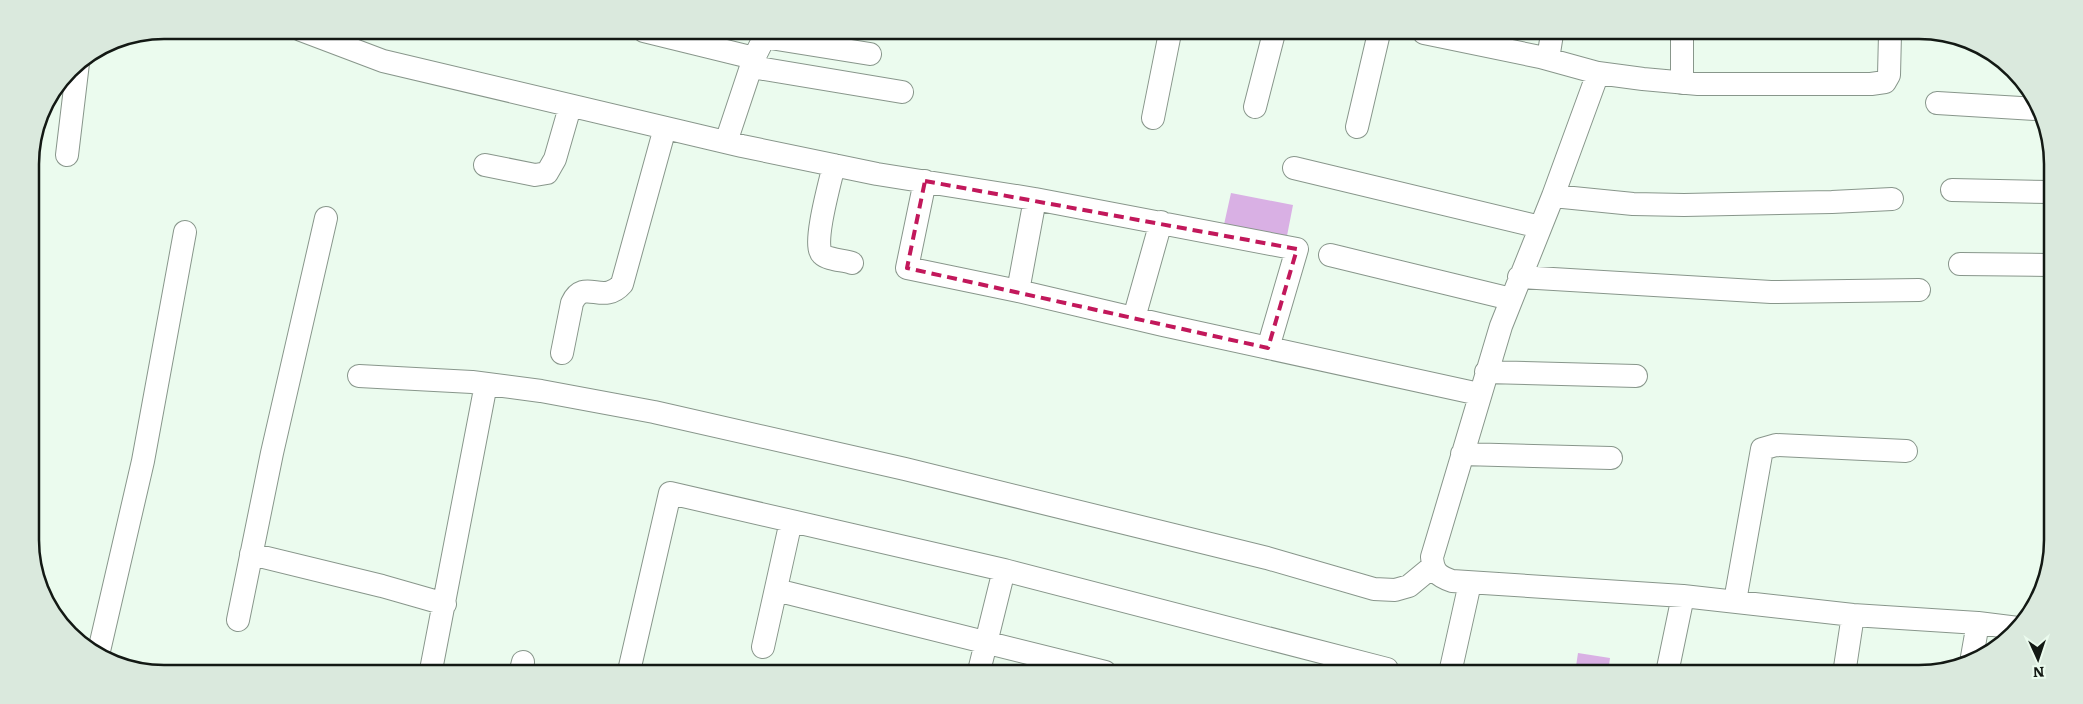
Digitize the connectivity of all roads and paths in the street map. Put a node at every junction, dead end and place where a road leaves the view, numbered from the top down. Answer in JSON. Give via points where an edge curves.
{"nodes":[{"id":1,"x":325,"y":39,"type":"edge"},
{"id":2,"x":672,"y":39,"type":"edge"},
{"id":3,"x":764,"y":39,"type":"edge"},
{"id":4,"x":792,"y":39,"type":"edge"},
{"id":5,"x":1169,"y":39,"type":"edge"},
{"id":6,"x":1272,"y":39,"type":"edge"},
{"id":7,"x":1378,"y":39,"type":"edge"},
{"id":8,"x":1453,"y":39,"type":"edge"},
{"id":9,"x":1551,"y":39,"type":"edge"},
{"id":10,"x":1682,"y":39,"type":"edge"},
{"id":11,"x":1890,"y":39,"type":"edge"},
{"id":12,"x":870,"y":54,"type":"dead end"},
{"id":13,"x":1548,"y":59,"type":"junction"},
{"id":14,"x":753,"y":62,"type":"junction"},
{"id":15,"x":1598,"y":73,"type":"junction"},
{"id":16,"x":77,"y":74,"type":"edge"},
{"id":17,"x":1682,"y":83,"type":"junction"},
{"id":18,"x":902,"y":92,"type":"dead end"},
{"id":19,"x":1937,"y":103,"type":"dead end"},
{"id":20,"x":570,"y":107,"type":"junction"},
{"id":21,"x":1255,"y":107,"type":"dead end"},
{"id":22,"x":2031,"y":110,"type":"edge"},
{"id":23,"x":1153,"y":118,"type":"dead end"},
{"id":24,"x":1357,"y":127,"type":"dead end"},
{"id":25,"x":664,"y":128,"type":"junction"},
{"id":26,"x":726,"y":142,"type":"junction"},
{"id":27,"x":67,"y":155,"type":"dead end"},
{"id":28,"x":486,"y":164,"type":"dead end"},
{"id":29,"x":834,"y":165,"type":"junction"},
{"id":30,"x":1294,"y":168,"type":"dead end"},
{"id":31,"x":925,"y":181,"type":"junction"},
{"id":32,"x":1952,"y":190,"type":"dead end"},
{"id":33,"x":2044,"y":192,"type":"edge"},
{"id":34,"x":1553,"y":196,"type":"junction"},
{"id":35,"x":1035,"y":199,"type":"junction"},
{"id":36,"x":1892,"y":199,"type":"dead end"},
{"id":37,"x":326,"y":218,"type":"dead end"},
{"id":38,"x":1161,"y":222,"type":"junction"},
{"id":39,"x":1540,"y":227,"type":"junction"},
{"id":40,"x":185,"y":232,"type":"dead end"},
{"id":41,"x":1330,"y":255,"type":"dead end"},
{"id":42,"x":852,"y":262,"type":"dead end"},
{"id":43,"x":1960,"y":264,"type":"dead end"},
{"id":44,"x":2044,"y":266,"type":"edge"},
{"id":45,"x":1519,"y":277,"type":"junction"},
{"id":46,"x":1918,"y":290,"type":"dead end"},
{"id":47,"x":1018,"y":291,"type":"junction"},
{"id":48,"x":1511,"y":299,"type":"junction"},
{"id":49,"x":1134,"y":318,"type":"junction"},
{"id":50,"x":1268,"y":348,"type":"junction"},
{"id":51,"x":562,"y":353,"type":"dead end"},
{"id":52,"x":1486,"y":372,"type":"junction"},
{"id":53,"x":359,"y":376,"type":"dead end"},
{"id":54,"x":1636,"y":376,"type":"dead end"},
{"id":55,"x":486,"y":384,"type":"junction"},
{"id":56,"x":1479,"y":394,"type":"junction"},
{"id":57,"x":1906,"y":451,"type":"dead end"},
{"id":58,"x":1462,"y":454,"type":"junction"},
{"id":59,"x":1611,"y":458,"type":"dead end"},
{"id":60,"x":792,"y":521,"type":"junction"},
{"id":61,"x":251,"y":554,"type":"junction"},
{"id":62,"x":1432,"y":567,"type":"junction"},
{"id":63,"x":1004,"y":570,"type":"junction"},
{"id":64,"x":1470,"y":583,"type":"junction"},
{"id":65,"x":776,"y":590,"type":"junction"},
{"id":66,"x":1683,"y":596,"type":"junction"},
{"id":67,"x":1735,"y":602,"type":"junction"},
{"id":68,"x":445,"y":604,"type":"junction"},
{"id":69,"x":1853,"y":615,"type":"junction"},
{"id":70,"x":238,"y":620,"type":"dead end"},
{"id":71,"x":1978,"y":622,"type":"junction"},
{"id":72,"x":2010,"y":627,"type":"edge"},
{"id":73,"x":986,"y":641,"type":"junction"},
{"id":74,"x":100,"y":647,"type":"edge"},
{"id":75,"x":763,"y":647,"type":"dead end"},
{"id":76,"x":1973,"y":653,"type":"edge"},
{"id":77,"x":1334,"y":664,"type":"edge"},
{"id":78,"x":432,"y":665,"type":"edge"},
{"id":79,"x":630,"y":665,"type":"edge"},
{"id":80,"x":981,"y":665,"type":"edge"},
{"id":81,"x":1078,"y":665,"type":"edge"},
{"id":82,"x":1452,"y":665,"type":"edge"},
{"id":83,"x":1669,"y":665,"type":"edge"},
{"id":84,"x":1845,"y":665,"type":"edge"}],
"edges":[{"from":1,"to":20,"type":"street","via":[[383,61]]},
{"from":2,"to":14,"type":"street"},
{"from":3,"to":14,"type":"street"},
{"from":4,"to":12,"type":"street"},
{"from":5,"to":23,"type":"street"},
{"from":6,"to":21,"type":"street"},
{"from":7,"to":24,"type":"street"},
{"from":8,"to":13,"type":"street"},
{"from":9,"to":13,"type":"street"},
{"from":10,"to":17,"type":"street"},
{"from":11,"to":17,"type":"street","via":[[1889,75],[1885,82]]},
{"from":13,"to":15,"type":"street"},
{"from":14,"to":18,"type":"street"},
{"from":14,"to":26,"type":"street"},
{"from":15,"to":17,"type":"street"},
{"from":15,"to":34,"type":"street"},
{"from":16,"to":27,"type":"street"},
{"from":19,"to":22,"type":"street"},
{"from":20,"to":25,"type":"street"},
{"from":20,"to":28,"type":"street","via":[[555,160],[547,173],[535,175]]},
{"from":25,"to":26,"type":"street"},
{"from":25,"to":51,"type":"street","via":[[622,284],[616,291],[606,294],[585,291],[576,296]]},
{"from":26,"to":29,"type":"street"},
{"from":29,"to":31,"type":"street"},
{"from":29,"to":42,"type":"street","via":[[819,249],[828,257]]},
{"from":30,"to":39,"type":"street"},
{"from":31,"to":35,"type":"street"},
{"from":31,"to":47,"type":"street","via":[[907,268]]},
{"from":32,"to":33,"type":"street"},
{"from":34,"to":36,"type":"street","via":[[1676,205]]},
{"from":34,"to":39,"type":"street"},
{"from":35,"to":38,"type":"street"},
{"from":35,"to":47,"type":"street"},
{"from":37,"to":61,"type":"street"},
{"from":38,"to":49,"type":"street"},
{"from":38,"to":50,"type":"street","via":[[1297,249]]},
{"from":39,"to":45,"type":"street"},
{"from":40,"to":74,"type":"street","via":[[143,461]]},
{"from":41,"to":48,"type":"street"},
{"from":43,"to":44,"type":"street"},
{"from":45,"to":46,"type":"street","via":[[1771,292]]},
{"from":45,"to":48,"type":"street"},
{"from":47,"to":49,"type":"street"},
{"from":48,"to":52,"type":"street"},
{"from":49,"to":50,"type":"street"},
{"from":50,"to":56,"type":"street"},
{"from":52,"to":54,"type":"street"},
{"from":52,"to":56,"type":"street"},
{"from":53,"to":55,"type":"street"},
{"from":55,"to":62,"type":"street","via":[[624,406],[905,469],[1266,558],[1374,589],[1395,590],[1409,586]]},
{"from":55,"to":68,"type":"street"},
{"from":56,"to":58,"type":"street"},
{"from":57,"to":67,"type":"street","via":[[1776,445],[1762,449]]},
{"from":58,"to":59,"type":"street"},
{"from":58,"to":62,"type":"street","via":[[1432,557]]},
{"from":60,"to":63,"type":"street"},
{"from":60,"to":65,"type":"street"},
{"from":60,"to":79,"type":"street","via":[[670,493]]},
{"from":61,"to":68,"type":"street"},
{"from":61,"to":70,"type":"street"},
{"from":62,"to":64,"type":"street","via":[[1438,576]]},
{"from":63,"to":73,"type":"street"},
{"from":63,"to":77,"type":"street"},
{"from":64,"to":66,"type":"street"},
{"from":64,"to":82,"type":"street"},
{"from":65,"to":73,"type":"street"},
{"from":65,"to":75,"type":"street"},
{"from":66,"to":67,"type":"street"},
{"from":66,"to":83,"type":"street"},
{"from":67,"to":69,"type":"street"},
{"from":68,"to":78,"type":"street"},
{"from":69,"to":71,"type":"street"},
{"from":69,"to":84,"type":"street"},
{"from":71,"to":72,"type":"street"},
{"from":71,"to":76,"type":"street"},
{"from":73,"to":80,"type":"street"},
{"from":73,"to":81,"type":"street"}]}
